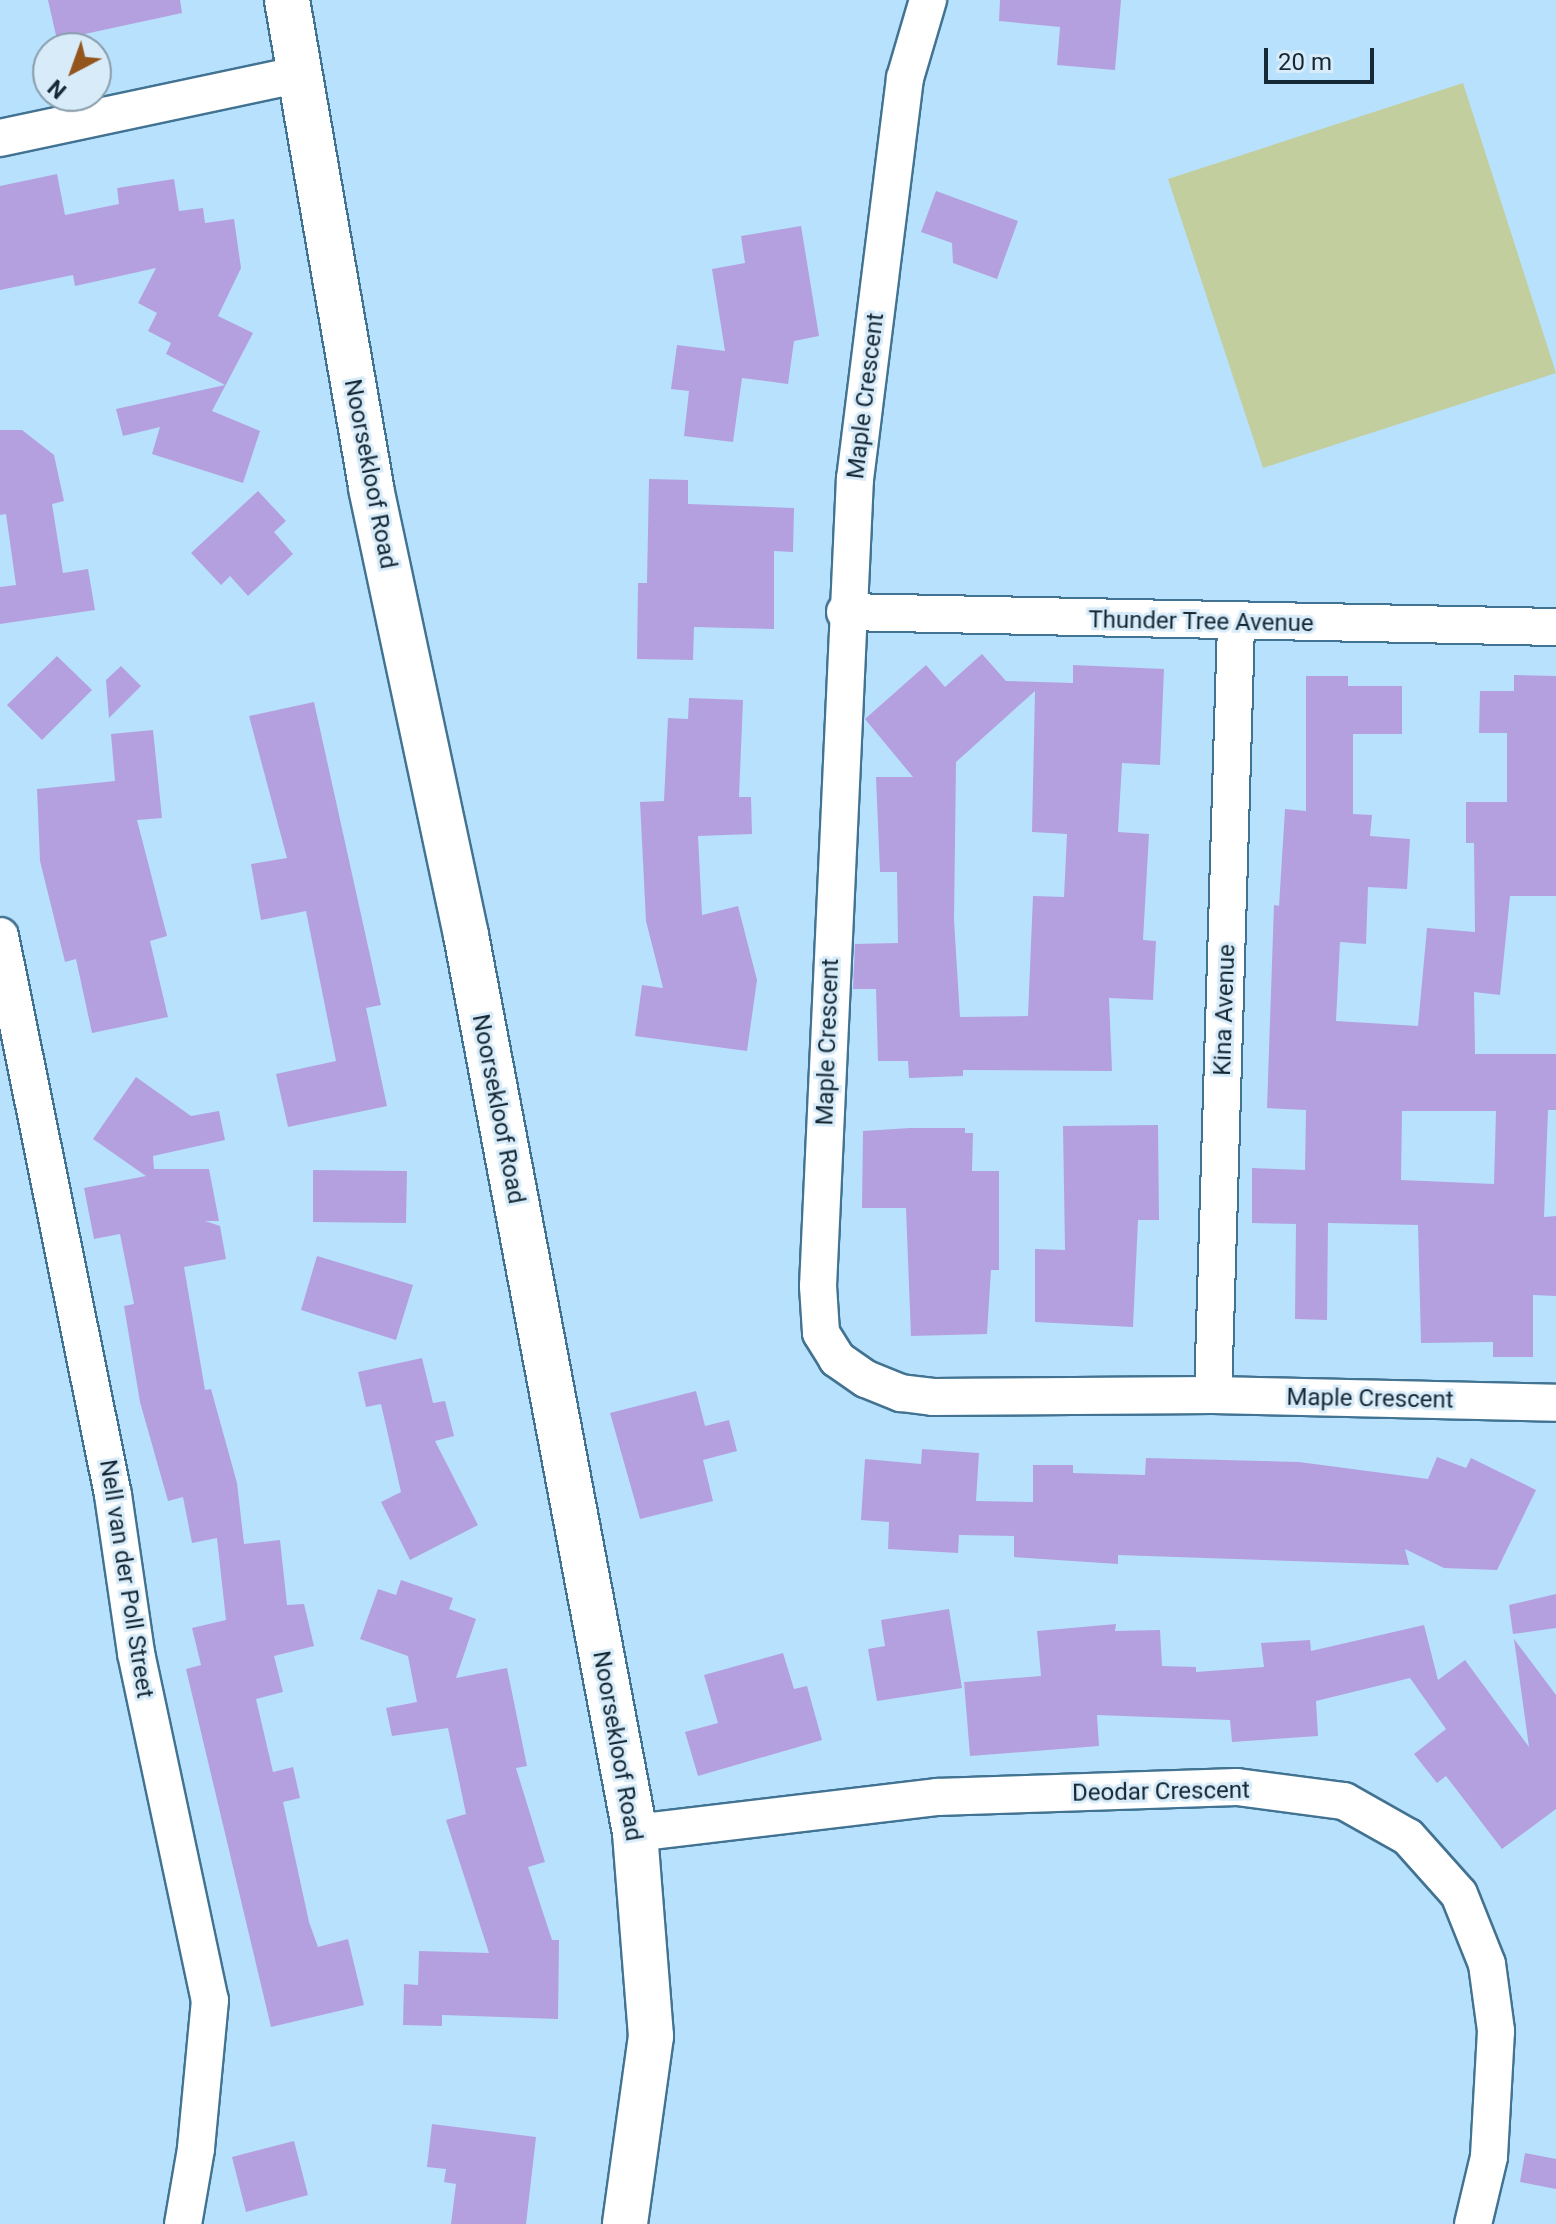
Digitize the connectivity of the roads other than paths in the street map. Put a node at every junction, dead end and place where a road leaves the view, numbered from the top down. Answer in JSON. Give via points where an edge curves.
{"nodes":[{"id":1,"x":287,"y":0,"type":"edge"},
{"id":2,"x":928,"y":0,"type":"edge"},
{"id":3,"x":302,"y":74,"type":"junction"},
{"id":4,"x":0,"y":138,"type":"edge"},
{"id":5,"x":845,"y":612,"type":"junction"},
{"id":6,"x":1236,"y":624,"type":"junction"},
{"id":7,"x":1556,"y":627,"type":"edge"},
{"id":8,"x":0,"y":936,"type":"edge"},
{"id":9,"x":1213,"y":1395,"type":"junction"},
{"id":10,"x":1556,"y":1403,"type":"edge"},
{"id":11,"x":635,"y":1833,"type":"junction"},
{"id":12,"x":183,"y":2224,"type":"edge"},
{"id":13,"x":625,"y":2224,"type":"edge"},
{"id":14,"x":1473,"y":2224,"type":"edge"}],
"edges":[{"from":1,"to":3,"type":"street","name":"Noorsekloof Road"},
{"from":2,"to":5,"type":"street","name":"Maple Crescent","via":[[905,78],[855,478]]},
{"from":3,"to":4,"type":"street"},
{"from":3,"to":11,"type":"street","name":"Noorsekloof Road","via":[[371,488],[466,935]]},
{"from":5,"to":6,"type":"street","name":"Thunder Tree Avenue"},
{"from":5,"to":9,"type":"street","name":"Maple Crescent","via":[[818,1286],[821,1333],[837,1359],[866,1379],[901,1393]]},
{"from":6,"to":7,"type":"street","name":"Thunder Tree Avenue"},
{"from":6,"to":9,"type":"street","name":"Kina Avenue"},
{"from":8,"to":12,"type":"street","name":"Nell van der Poll Street","via":[[113,1495],[136,1653],[210,2000]]},
{"from":9,"to":10,"type":"street","name":"Maple Crescent"},
{"from":11,"to":13,"type":"street","name":"Noorsekloof Road","via":[[651,2036]]},
{"from":11,"to":14,"type":"street","name":"Deodar Crescent","via":[[937,1797],[1237,1787],[1344,1801],[1408,1837],[1449,1882],[1459,1894],[1487,1964],[1496,2031],[1489,2157]]}]}
